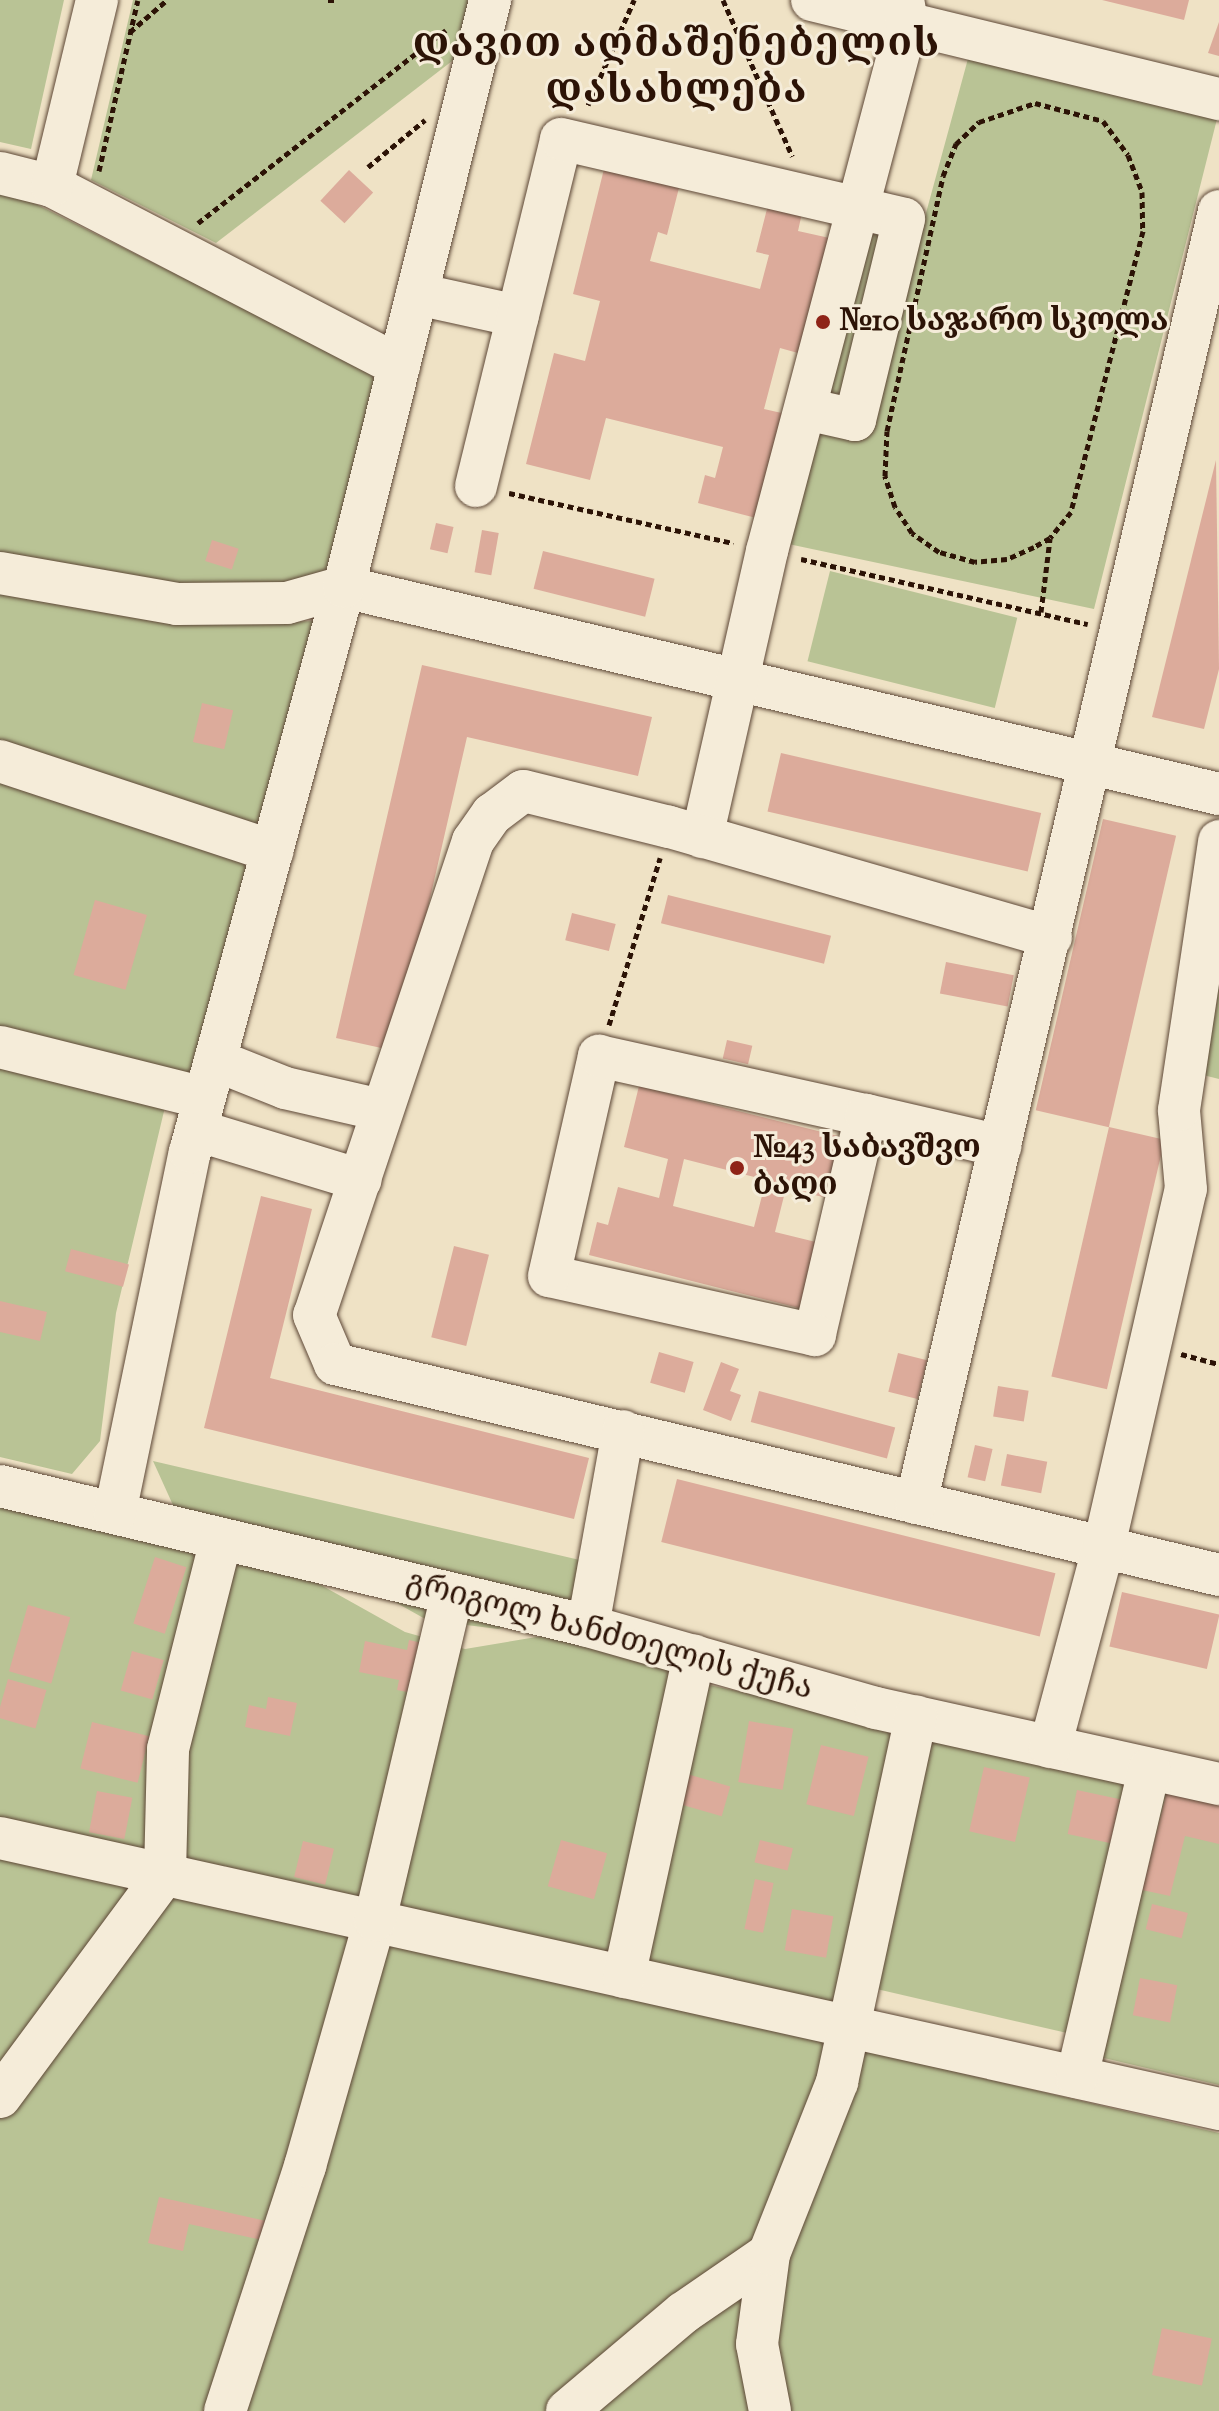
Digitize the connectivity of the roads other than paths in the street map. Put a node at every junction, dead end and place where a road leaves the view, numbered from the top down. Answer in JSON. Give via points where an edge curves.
{"nodes":[{"id":1,"x":97,"y":0,"type":"edge"},
{"id":2,"x":812,"y":0,"type":"edge"},
{"id":3,"x":474,"y":11,"type":"edge"},
{"id":4,"x":905,"y":11,"type":"edge"},
{"id":5,"x":1219,"y":99,"type":"edge"},
{"id":6,"x":0,"y":173,"type":"edge"},
{"id":7,"x":52,"y":186,"type":"junction"},
{"id":8,"x":855,"y":210,"type":"junction"},
{"id":9,"x":1219,"y":211,"type":"edge"},
{"id":10,"x":417,"y":294,"type":"junction"},
{"id":11,"x":518,"y":316,"type":"junction"},
{"id":12,"x":399,"y":366,"type":"junction"},
{"id":13,"x":476,"y":486,"type":"dead end"},
{"id":14,"x":0,"y":573,"type":"edge"},
{"id":15,"x":344,"y":587,"type":"junction"},
{"id":16,"x":737,"y":680,"type":"junction"},
{"id":17,"x":0,"y":761,"type":"edge"},
{"id":18,"x":1091,"y":764,"type":"junction"},
{"id":19,"x":1219,"y":794,"type":"edge"},
{"id":20,"x":685,"y":832,"type":"junction"},
{"id":21,"x":1219,"y":841,"type":"edge"},
{"id":22,"x":272,"y":851,"type":"junction"},
{"id":23,"x":1051,"y":937,"type":"junction"},
{"id":24,"x":0,"y":1047,"type":"edge"},
{"id":25,"x":205,"y":1096,"type":"junction"},
{"id":26,"x":381,"y":1110,"type":"junction"},
{"id":27,"x":866,"y":1115,"type":"junction"},
{"id":28,"x":1000,"y":1146,"type":"junction"},
{"id":29,"x":361,"y":1180,"type":"junction"},
{"id":30,"x":1202,"y":1193,"type":"edge"},
{"id":31,"x":623,"y":1431,"type":"junction"},
{"id":32,"x":0,"y":1486,"type":"edge"},
{"id":33,"x":916,"y":1503,"type":"junction"},
{"id":34,"x":115,"y":1513,"type":"junction"},
{"id":35,"x":221,"y":1539,"type":"junction"},
{"id":36,"x":1104,"y":1546,"type":"junction"},
{"id":37,"x":1219,"y":1575,"type":"edge"},
{"id":38,"x":452,"y":1595,"type":"junction"},
{"id":39,"x":588,"y":1626,"type":"junction"},
{"id":40,"x":694,"y":1656,"type":"junction"},
{"id":41,"x":916,"y":1716,"type":"junction"},
{"id":42,"x":1050,"y":1747,"type":"junction"},
{"id":43,"x":1149,"y":1769,"type":"junction"},
{"id":44,"x":1219,"y":1784,"type":"edge"},
{"id":45,"x":0,"y":1838,"type":"edge"},
{"id":46,"x":165,"y":1874,"type":"junction"},
{"id":47,"x":375,"y":1920,"type":"junction"},
{"id":48,"x":624,"y":1977,"type":"junction"},
{"id":49,"x":848,"y":2024,"type":"junction"},
{"id":50,"x":1077,"y":2077,"type":"junction"},
{"id":51,"x":0,"y":2097,"type":"edge"},
{"id":52,"x":1219,"y":2109,"type":"edge"},
{"id":53,"x":769,"y":2254,"type":"junction"},
{"id":54,"x":225,"y":2411,"type":"edge"},
{"id":55,"x":567,"y":2411,"type":"edge"},
{"id":56,"x":770,"y":2411,"type":"edge"}],
"edges":[{"from":1,"to":7,"type":"street"},
{"from":2,"to":4,"type":"street"},
{"from":3,"to":10,"type":"street"},
{"from":4,"to":5,"type":"street"},
{"from":4,"to":8,"type":"street"},
{"from":6,"to":7,"type":"street"},
{"from":7,"to":12,"type":"street"},
{"from":8,"to":11,"type":"street","via":[[561,139]]},
{"from":8,"to":16,"type":"street","via":[[904,219],[855,420],[806,409]]},
{"from":9,"to":18,"type":"street"},
{"from":10,"to":11,"type":"street"},
{"from":10,"to":12,"type":"street"},
{"from":11,"to":13,"type":"street"},
{"from":12,"to":15,"type":"street"},
{"from":14,"to":15,"type":"street","via":[[177,604],[287,603]]},
{"from":15,"to":16,"type":"street"},
{"from":15,"to":22,"type":"street"},
{"from":16,"to":18,"type":"street"},
{"from":16,"to":20,"type":"street"},
{"from":17,"to":22,"type":"street"},
{"from":18,"to":19,"type":"street"},
{"from":18,"to":23,"type":"street"},
{"from":20,"to":23,"type":"street"},
{"from":20,"to":26,"type":"street","via":[[523,791],[492,814],[473,841]]},
{"from":21,"to":30,"type":"street","via":[[1179,1110]]},
{"from":22,"to":25,"type":"street"},
{"from":23,"to":28,"type":"street"},
{"from":24,"to":25,"type":"street"},
{"from":25,"to":26,"type":"street","via":[[285,1088]]},
{"from":25,"to":29,"type":"street"},
{"from":25,"to":34,"type":"street"},
{"from":26,"to":29,"type":"street"},
{"from":27,"to":27,"type":"street","via":[[599,1056],[549,1276],[815,1335]]},
{"from":27,"to":28,"type":"street"},
{"from":28,"to":33,"type":"street"},
{"from":29,"to":31,"type":"street","via":[[314,1315],[335,1364]]},
{"from":30,"to":36,"type":"street"},
{"from":31,"to":33,"type":"street"},
{"from":31,"to":39,"type":"street"},
{"from":32,"to":34,"type":"street","name":"გრიგოლ ხანძთელის ქუჩა"},
{"from":33,"to":36,"type":"street"},
{"from":34,"to":35,"type":"street","name":"გრიგოლ ხანძთელის ქუჩა"},
{"from":35,"to":38,"type":"street","name":"გრიგოლ ხანძთელის ქუჩა"},
{"from":35,"to":46,"type":"street","via":[[168,1749]]},
{"from":36,"to":37,"type":"street"},
{"from":36,"to":42,"type":"street"},
{"from":38,"to":39,"type":"street","name":"გრიგოლ ხანძთელის ქუჩა"},
{"from":38,"to":47,"type":"street"},
{"from":39,"to":40,"type":"street","name":"გრიგოლ ხანძთელის ქუჩა"},
{"from":40,"to":41,"type":"street","name":"გრიგოლ ხანძთელის ქუჩა"},
{"from":40,"to":48,"type":"street"},
{"from":41,"to":42,"type":"street","name":"გრიგოლ ხანძთელის ქუჩა"},
{"from":41,"to":49,"type":"street"},
{"from":42,"to":43,"type":"street","name":"გრიგოლ ხანძთელის ქუჩა"},
{"from":43,"to":44,"type":"street","name":"გრიგოლ ხანძთელის ქუჩა"},
{"from":43,"to":50,"type":"street"},
{"from":45,"to":46,"type":"street"},
{"from":46,"to":47,"type":"street"},
{"from":46,"to":51,"type":"street"},
{"from":47,"to":48,"type":"street"},
{"from":47,"to":54,"type":"street","via":[[305,2166]]},
{"from":48,"to":49,"type":"street"},
{"from":49,"to":50,"type":"street"},
{"from":49,"to":53,"type":"street","via":[[837,2082]]},
{"from":50,"to":52,"type":"street"},
{"from":53,"to":55,"type":"street","via":[[683,2313]]},
{"from":53,"to":56,"type":"street","via":[[757,2344]]}]}
